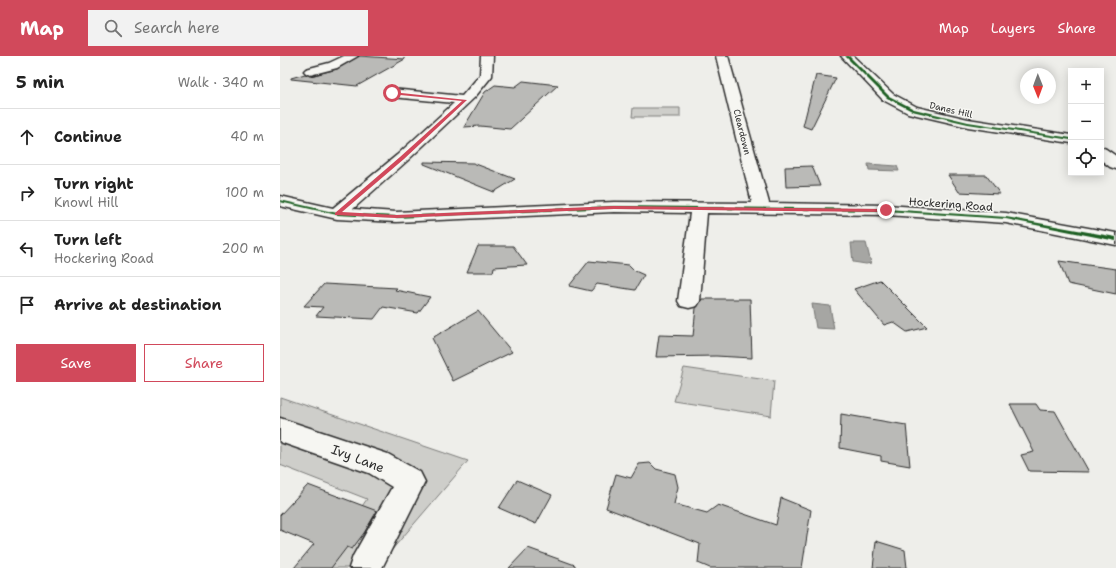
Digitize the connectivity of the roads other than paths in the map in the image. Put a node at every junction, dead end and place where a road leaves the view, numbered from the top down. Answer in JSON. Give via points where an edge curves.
{"nodes":[{"id":1,"x":352,"y":56,"type":"edge"},
{"id":2,"x":488,"y":56,"type":"edge"},
{"id":3,"x":722,"y":56,"type":"edge"},
{"id":4,"x":847,"y":56,"type":"edge"},
{"id":5,"x":310,"y":71,"type":"dead end"},
{"id":6,"x":392,"y":93,"type":"dead end"},
{"id":7,"x":465,"y":100,"type":"junction"},
{"id":8,"x":1068,"y":139,"type":"edge"},
{"id":9,"x":1104,"y":154,"type":"edge"},
{"id":10,"x":1116,"y":164,"type":"edge"},
{"id":11,"x":280,"y":201,"type":"edge"},
{"id":12,"x":699,"y":208,"type":"junction"},
{"id":13,"x":762,"y":209,"type":"junction"},
{"id":14,"x":337,"y":214,"type":"junction"},
{"id":15,"x":1116,"y":239,"type":"edge"},
{"id":16,"x":689,"y":301,"type":"dead end"},
{"id":17,"x":280,"y":430,"type":"edge"},
{"id":18,"x":365,"y":568,"type":"edge"}],
"edges":[{"from":1,"to":5,"type":"street","via":[[333,66]]},
{"from":2,"to":7,"type":"street","via":[[486,76]]},
{"from":3,"to":13,"type":"street","name":"Cleardown"},
{"from":4,"to":8,"type":"street","name":"Danes Hill","via":[[888,97],[913,110],[968,123]]},
{"from":6,"to":7,"type":"street"},
{"from":7,"to":14,"type":"street"},
{"from":9,"to":10,"type":"street"},
{"from":11,"to":14,"type":"street","name":"Hockering Road"},
{"from":12,"to":13,"type":"street","name":"Hockering Road"},
{"from":12,"to":14,"type":"street","name":"Hockering Road","via":[[614,207],[396,217]]},
{"from":12,"to":16,"type":"street"},
{"from":13,"to":15,"type":"street","name":"Hockering Road","via":[[886,210],[1006,218]]},
{"from":17,"to":18,"type":"street","name":"Ivy Lane","via":[[378,463],[410,482]]}]}
